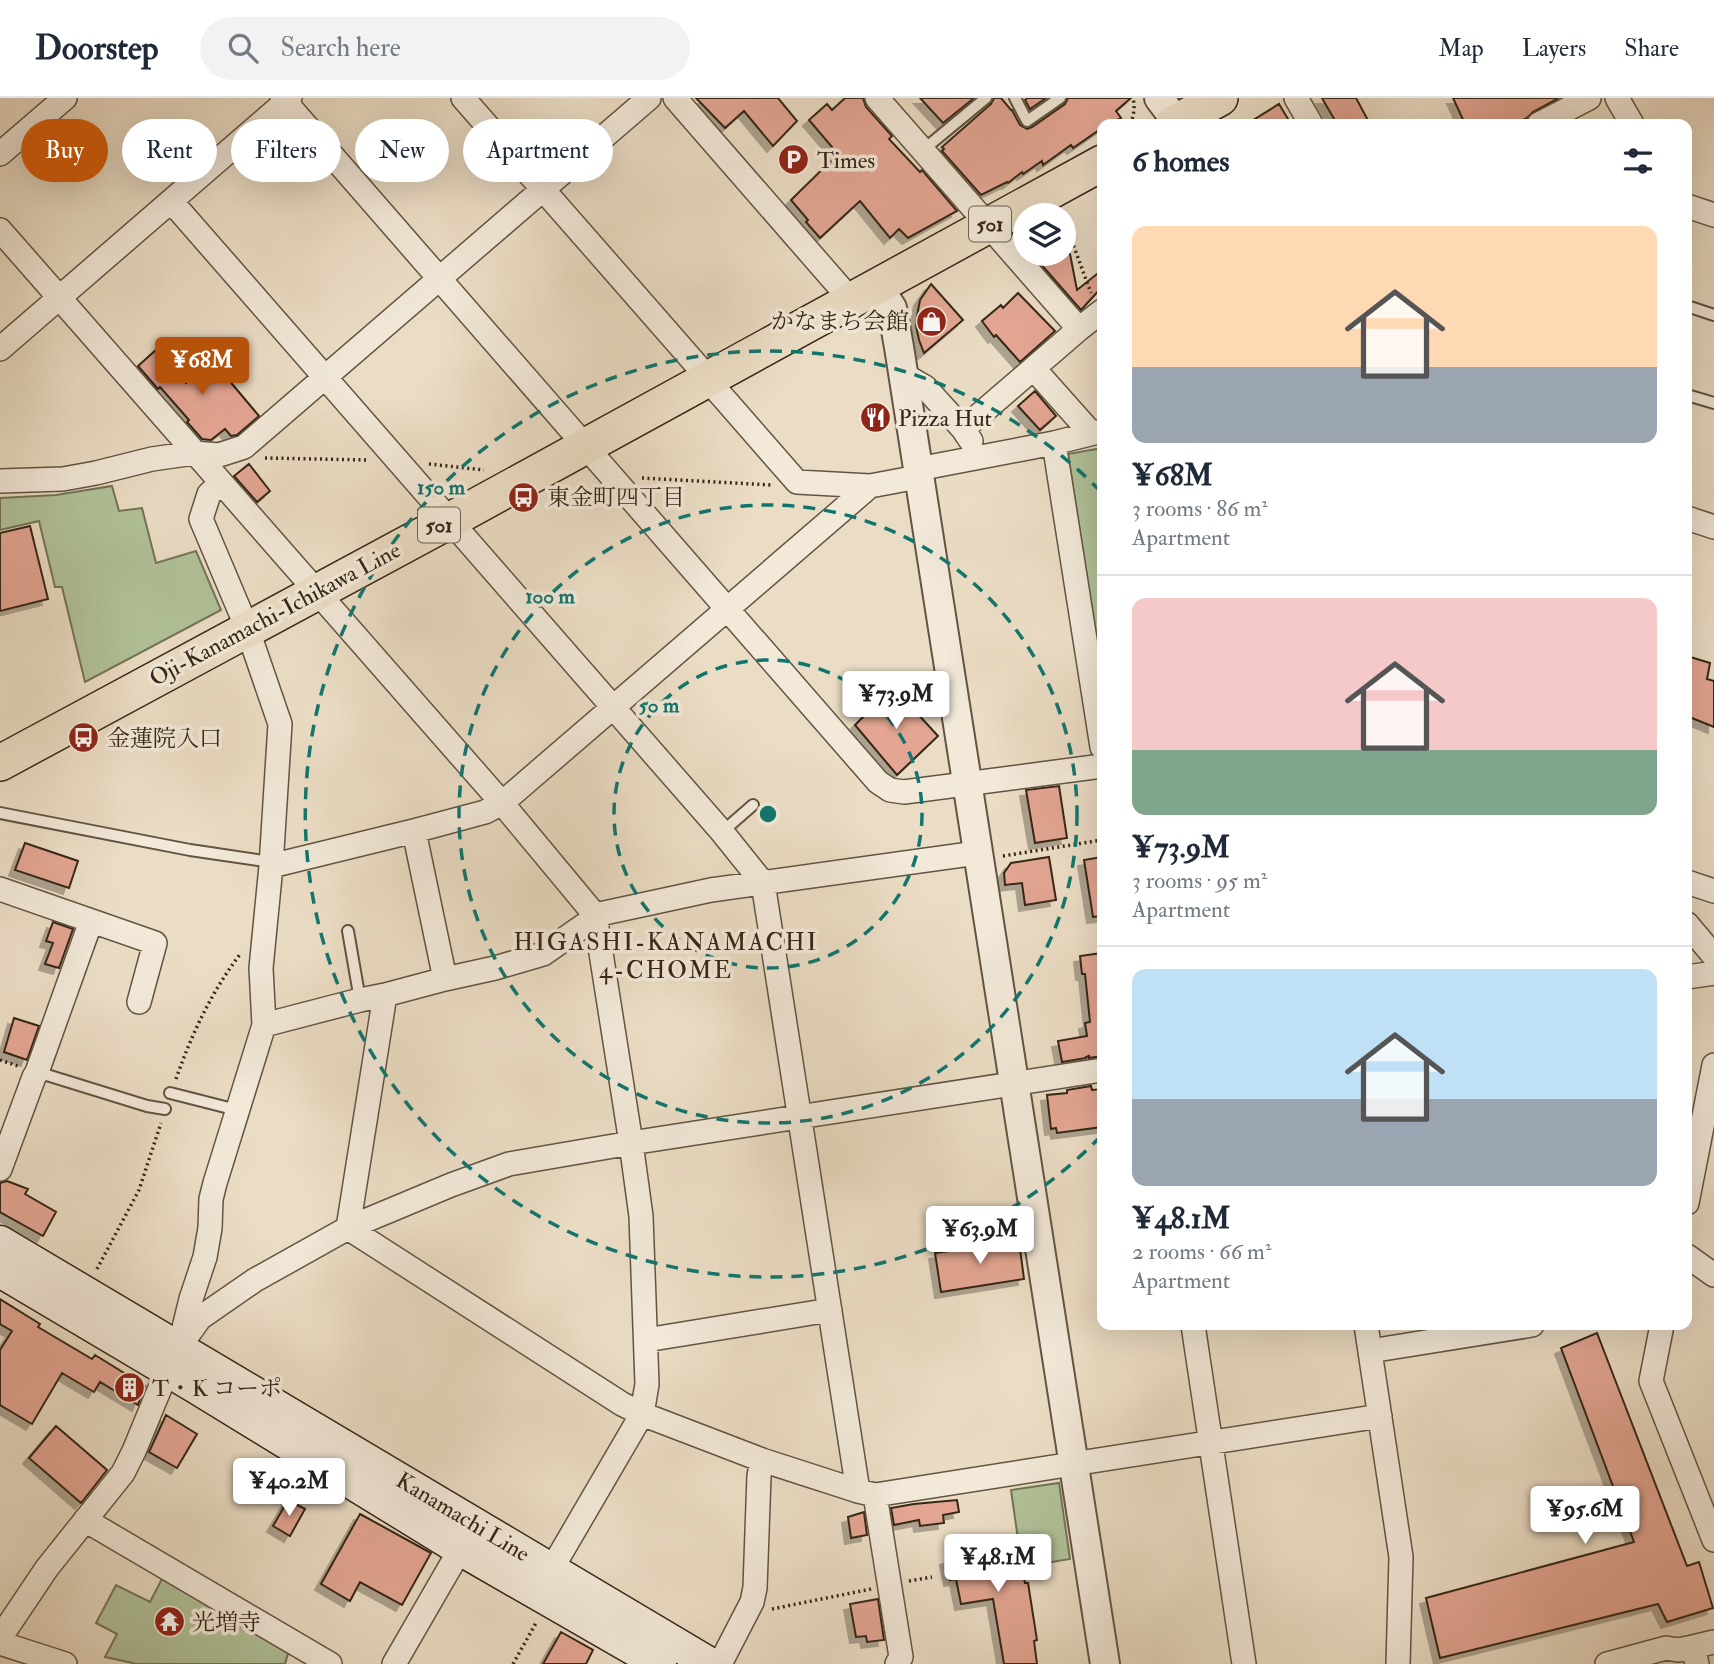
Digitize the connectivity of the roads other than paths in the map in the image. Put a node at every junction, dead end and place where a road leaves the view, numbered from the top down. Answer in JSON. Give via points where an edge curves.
{"nodes":[{"id":1,"x":65,"y":98,"type":"edge"},
{"id":2,"x":463,"y":98,"type":"edge"},
{"id":3,"x":649,"y":98,"type":"edge"},
{"id":4,"x":675,"y":98,"type":"edge"},
{"id":5,"x":877,"y":98,"type":"edge"},
{"id":6,"x":986,"y":98,"type":"edge"},
{"id":7,"x":1015,"y":98,"type":"edge"},
{"id":8,"x":1060,"y":98,"type":"edge"},
{"id":9,"x":1220,"y":98,"type":"edge"},
{"id":10,"x":1296,"y":98,"type":"edge"},
{"id":11,"x":1589,"y":98,"type":"edge"},
{"id":12,"x":1617,"y":98,"type":"edge"},
{"id":13,"x":286,"y":99,"type":"edge"},
{"id":14,"x":1178,"y":117,"type":"edge"},
{"id":15,"x":1308,"y":119,"type":"edge"},
{"id":16,"x":1549,"y":119,"type":"edge"},
{"id":17,"x":1629,"y":119,"type":"edge"},
{"id":18,"x":923,"y":150,"type":"junction"},
{"id":19,"x":0,"y":154,"type":"edge"},
{"id":20,"x":1097,"y":166,"type":"edge"},
{"id":21,"x":543,"y":191,"type":"junction"},
{"id":22,"x":171,"y":201,"type":"junction"},
{"id":23,"x":1692,"y":208,"type":"edge"},
{"id":24,"x":1714,"y":215,"type":"edge"},
{"id":25,"x":987,"y":225,"type":"junction"},
{"id":26,"x":0,"y":230,"type":"edge"},
{"id":27,"x":438,"y":279,"type":"junction"},
{"id":28,"x":865,"y":293,"type":"junction"},
{"id":29,"x":59,"y":299,"type":"junction"},
{"id":30,"x":1097,"y":307,"type":"edge"},
{"id":31,"x":1692,"y":308,"type":"edge"},
{"id":32,"x":1714,"y":315,"type":"edge"},
{"id":33,"x":1079,"y":329,"type":"junction"},
{"id":34,"x":0,"y":349,"type":"edge"},
{"id":35,"x":1034,"y":369,"type":"junction"},
{"id":36,"x":904,"y":374,"type":"junction"},
{"id":37,"x":324,"y":378,"type":"junction"},
{"id":38,"x":708,"y":379,"type":"junction"},
{"id":39,"x":1692,"y":397,"type":"edge"},
{"id":40,"x":1714,"y":404,"type":"edge"},
{"id":41,"x":963,"y":429,"type":"junction"},
{"id":42,"x":1097,"y":432,"type":"edge"},
{"id":43,"x":1054,"y":443,"type":"junction"},
{"id":44,"x":586,"y":445,"type":"junction"},
{"id":45,"x":194,"y":453,"type":"junction"},
{"id":46,"x":979,"y":457,"type":"junction"},
{"id":47,"x":918,"y":473,"type":"junction"},
{"id":48,"x":0,"y":481,"type":"edge"},
{"id":49,"x":221,"y":483,"type":"junction"},
{"id":50,"x":870,"y":486,"type":"junction"},
{"id":51,"x":1692,"y":520,"type":"edge"},
{"id":52,"x":449,"y":521,"type":"junction"},
{"id":53,"x":1714,"y":527,"type":"edge"},
{"id":54,"x":316,"y":592,"type":"junction"},
{"id":55,"x":727,"y":610,"type":"junction"},
{"id":56,"x":247,"y":628,"type":"junction"},
{"id":57,"x":612,"y":708,"type":"junction"},
{"id":58,"x":1097,"y":715,"type":"edge"},
{"id":59,"x":0,"y":763,"type":"edge"},
{"id":60,"x":1097,"y":767,"type":"edge"},
{"id":61,"x":967,"y":785,"type":"junction"},
{"id":62,"x":502,"y":803,"type":"junction"},
{"id":63,"x":753,"y":804,"type":"dead end"},
{"id":64,"x":0,"y":813,"type":"edge"},
{"id":65,"x":414,"y":831,"type":"junction"},
{"id":66,"x":722,"y":832,"type":"junction"},
{"id":67,"x":986,"y":855,"type":"junction"},
{"id":68,"x":271,"y":864,"type":"junction"},
{"id":69,"x":764,"y":883,"type":"junction"},
{"id":70,"x":1692,"y":884,"type":"edge"},
{"id":71,"x":0,"y":889,"type":"edge"},
{"id":72,"x":1714,"y":891,"type":"edge"},
{"id":73,"x":595,"y":916,"type":"junction"},
{"id":74,"x":91,"y":921,"type":"junction"},
{"id":75,"x":1692,"y":930,"type":"edge"},
{"id":76,"x":348,"y":931,"type":"dead end"},
{"id":77,"x":1714,"y":956,"type":"edge"},
{"id":78,"x":1714,"y":973,"type":"edge"},
{"id":79,"x":1692,"y":976,"type":"edge"},
{"id":80,"x":445,"y":979,"type":"junction"},
{"id":81,"x":385,"y":995,"type":"junction"},
{"id":82,"x":360,"y":1000,"type":"junction"},
{"id":83,"x":139,"y":1002,"type":"dead end"},
{"id":84,"x":264,"y":1025,"type":"junction"},
{"id":85,"x":1714,"y":1065,"type":"edge"},
{"id":86,"x":1097,"y":1071,"type":"edge"},
{"id":87,"x":37,"y":1072,"type":"junction"},
{"id":88,"x":1014,"y":1083,"type":"junction"},
{"id":89,"x":170,"y":1093,"type":"dead end"},
{"id":90,"x":166,"y":1109,"type":"dead end"},
{"id":91,"x":237,"y":1110,"type":"junction"},
{"id":92,"x":800,"y":1117,"type":"junction"},
{"id":93,"x":631,"y":1143,"type":"junction"},
{"id":94,"x":0,"y":1168,"type":"edge"},
{"id":95,"x":1692,"y":1177,"type":"edge"},
{"id":96,"x":348,"y":1228,"type":"junction"},
{"id":97,"x":0,"y":1242,"type":"edge"},
{"id":98,"x":1692,"y":1259,"type":"edge"},
{"id":99,"x":0,"y":1271,"type":"edge"},
{"id":100,"x":1714,"y":1275,"type":"edge"},
{"id":101,"x":830,"y":1310,"type":"junction"},
{"id":102,"x":1194,"y":1330,"type":"edge"},
{"id":103,"x":1367,"y":1330,"type":"edge"},
{"id":104,"x":1501,"y":1330,"type":"edge"},
{"id":105,"x":1661,"y":1330,"type":"edge"},
{"id":106,"x":646,"y":1340,"type":"junction"},
{"id":107,"x":1370,"y":1351,"type":"junction"},
{"id":108,"x":173,"y":1360,"type":"junction"},
{"id":109,"x":642,"y":1414,"type":"junction"},
{"id":110,"x":1380,"y":1416,"type":"junction"},
{"id":111,"x":1211,"y":1442,"type":"junction"},
{"id":112,"x":762,"y":1460,"type":"junction"},
{"id":113,"x":1074,"y":1463,"type":"junction"},
{"id":114,"x":866,"y":1493,"type":"junction"},
{"id":115,"x":85,"y":1520,"type":"junction"},
{"id":116,"x":468,"y":1537,"type":"junction"},
{"id":117,"x":1714,"y":1540,"type":"edge"},
{"id":118,"x":550,"y":1585,"type":"junction"},
{"id":119,"x":0,"y":1637,"type":"edge"},
{"id":120,"x":0,"y":1643,"type":"edge"},
{"id":121,"x":1705,"y":1651,"type":"edge"},
{"id":122,"x":65,"y":1664,"type":"edge"},
{"id":123,"x":330,"y":1664,"type":"edge"},
{"id":124,"x":394,"y":1664,"type":"edge"},
{"id":125,"x":660,"y":1664,"type":"edge"},
{"id":126,"x":710,"y":1664,"type":"edge"},
{"id":127,"x":720,"y":1664,"type":"edge"},
{"id":128,"x":897,"y":1664,"type":"edge"},
{"id":129,"x":1105,"y":1664,"type":"edge"},
{"id":130,"x":1244,"y":1664,"type":"edge"},
{"id":131,"x":1398,"y":1664,"type":"edge"},
{"id":132,"x":1607,"y":1664,"type":"edge"}],
"edges":[{"from":1,"to":19,"type":"street"},
{"from":2,"to":21,"type":"street"},
{"from":3,"to":21,"type":"street"},
{"from":4,"to":28,"type":"street"},
{"from":5,"to":18,"type":"street"},
{"from":6,"to":18,"type":"lane"},
{"from":7,"to":8,"type":"lane","via":[[1027,121]]},
{"from":9,"to":14,"type":"main road"},
{"from":10,"to":15,"type":"street"},
{"from":11,"to":16,"type":"street"},
{"from":12,"to":17,"type":"street"},
{"from":13,"to":22,"type":"street"},
{"from":13,"to":27,"type":"street"},
{"from":18,"to":25,"type":"street"},
{"from":20,"to":25,"type":"main road","name":"Oji-Kanamachi-Ichikawa Line","number":"501"},
{"from":21,"to":27,"type":"street"},
{"from":21,"to":38,"type":"street"},
{"from":22,"to":29,"type":"street"},
{"from":22,"to":37,"type":"street"},
{"from":23,"to":24,"type":"street"},
{"from":25,"to":28,"type":"main road","name":"Oji-Kanamachi-Ichikawa Line","number":"501"},
{"from":25,"to":33,"type":"street"},
{"from":26,"to":29,"type":"street"},
{"from":27,"to":37,"type":"street"},
{"from":27,"to":44,"type":"street"},
{"from":28,"to":36,"type":"street","via":[[892,308]]},
{"from":28,"to":38,"type":"main road","name":"Oji-Kanamachi-Ichikawa Line","number":"501"},
{"from":29,"to":34,"type":"street"},
{"from":29,"to":45,"type":"street"},
{"from":30,"to":33,"type":"street"},
{"from":31,"to":32,"type":"lane"},
{"from":33,"to":35,"type":"street"},
{"from":35,"to":41,"type":"street"},
{"from":35,"to":42,"type":"street"},
{"from":36,"to":41,"type":"street","via":[[925,387]]},
{"from":36,"to":47,"type":"street"},
{"from":37,"to":45,"type":"street","via":[[244,447],[219,455]]},
{"from":37,"to":52,"type":"street"},
{"from":38,"to":44,"type":"main road","name":"Oji-Kanamachi-Ichikawa Line","number":"501"},
{"from":38,"to":50,"type":"street","via":[[797,482]]},
{"from":39,"to":40,"type":"lane"},
{"from":41,"to":46,"type":"street"},
{"from":42,"to":43,"type":"street"},
{"from":43,"to":46,"type":"street"},
{"from":43,"to":58,"type":"street"},
{"from":44,"to":52,"type":"main road","name":"Oji-Kanamachi-Ichikawa Line","number":"501"},
{"from":44,"to":55,"type":"street"},
{"from":45,"to":48,"type":"street","via":[[64,479]]},
{"from":45,"to":49,"type":"street"},
{"from":46,"to":47,"type":"street"},
{"from":47,"to":50,"type":"street"},
{"from":47,"to":61,"type":"street"},
{"from":49,"to":54,"type":"street"},
{"from":49,"to":56,"type":"street","via":[[209,494],[201,519]]},
{"from":50,"to":55,"type":"street"},
{"from":51,"to":53,"type":"street"},
{"from":52,"to":54,"type":"main road","name":"Oji-Kanamachi-Ichikawa Line","number":"501"},
{"from":52,"to":57,"type":"street"},
{"from":54,"to":56,"type":"main road","name":"Oji-Kanamachi-Ichikawa Line","number":"501"},
{"from":54,"to":62,"type":"street"},
{"from":55,"to":57,"type":"street"},
{"from":55,"to":61,"type":"street","via":[[878,782],[904,792]]},
{"from":56,"to":59,"type":"main road","name":"Oji-Kanamachi-Ichikawa Line","number":"501"},
{"from":56,"to":68,"type":"street","via":[[280,724]]},
{"from":57,"to":62,"type":"street"},
{"from":57,"to":66,"type":"street"},
{"from":60,"to":61,"type":"street"},
{"from":61,"to":67,"type":"street"},
{"from":62,"to":65,"type":"street"},
{"from":62,"to":73,"type":"street"},
{"from":63,"to":66,"type":"lane"},
{"from":64,"to":68,"type":"lane"},
{"from":65,"to":68,"type":"street"},
{"from":65,"to":80,"type":"street"},
{"from":66,"to":69,"type":"street"},
{"from":67,"to":69,"type":"street"},
{"from":67,"to":88,"type":"street"},
{"from":68,"to":84,"type":"street","via":[[261,968]]},
{"from":69,"to":73,"type":"street"},
{"from":69,"to":92,"type":"street"},
{"from":70,"to":72,"type":"street"},
{"from":71,"to":74,"type":"street"},
{"from":73,"to":80,"type":"street","via":[[543,954]]},
{"from":73,"to":93,"type":"street"},
{"from":74,"to":83,"type":"street","via":[[155,943]]},
{"from":74,"to":87,"type":"street"},
{"from":75,"to":77,"type":"street"},
{"from":76,"to":82,"type":"lane"},
{"from":78,"to":79,"type":"street"},
{"from":80,"to":81,"type":"street"},
{"from":81,"to":82,"type":"street"},
{"from":81,"to":96,"type":"street"},
{"from":82,"to":84,"type":"street"},
{"from":84,"to":91,"type":"street"},
{"from":85,"to":95,"type":"street"},
{"from":86,"to":88,"type":"street"},
{"from":87,"to":90,"type":"lane"},
{"from":87,"to":94,"type":"street"},
{"from":88,"to":92,"type":"street"},
{"from":88,"to":113,"type":"street"},
{"from":89,"to":91,"type":"lane"},
{"from":91,"to":108,"type":"street","via":[[211,1199],[205,1257]]},
{"from":92,"to":93,"type":"street"},
{"from":92,"to":101,"type":"street"},
{"from":93,"to":96,"type":"street","via":[[509,1164]]},
{"from":93,"to":106,"type":"street","via":[[641,1216]]},
{"from":96,"to":108,"type":"street","via":[[255,1280],[200,1318]]},
{"from":96,"to":109,"type":"street"},
{"from":97,"to":108,"type":"main road","name":"Kanamachi Line"},
{"from":98,"to":100,"type":"street"},
{"from":99,"to":108,"type":"main road","name":"Kanamachi Line"},
{"from":101,"to":106,"type":"street"},
{"from":101,"to":114,"type":"street"},
{"from":102,"to":111,"type":"street"},
{"from":103,"to":107,"type":"street"},
{"from":104,"to":107,"type":"street"},
{"from":105,"to":117,"type":"street","via":[[1651,1381]]},
{"from":106,"to":109,"type":"street"},
{"from":107,"to":110,"type":"street"},
{"from":108,"to":115,"type":"street","via":[[123,1473]]},
{"from":108,"to":116,"type":"main road","name":"Kanamachi Line"},
{"from":109,"to":112,"type":"street"},
{"from":109,"to":118,"type":"street"},
{"from":110,"to":111,"type":"street"},
{"from":110,"to":131,"type":"street","via":[[1401,1558]]},
{"from":111,"to":113,"type":"street"},
{"from":111,"to":130,"type":"street"},
{"from":112,"to":114,"type":"street"},
{"from":112,"to":127,"type":"street","via":[[755,1588]]},
{"from":113,"to":114,"type":"street"},
{"from":113,"to":129,"type":"street"},
{"from":114,"to":128,"type":"street","via":[[889,1585],[901,1657]]},
{"from":115,"to":119,"type":"street"},
{"from":115,"to":123,"type":"street"},
{"from":116,"to":118,"type":"main road","name":"Kanamachi Line"},
{"from":116,"to":124,"type":"street"},
{"from":118,"to":125,"type":"main road","name":"Kanamachi Line"},
{"from":118,"to":126,"type":"main road","name":"Kanamachi Line"},
{"from":120,"to":122,"type":"street"},
{"from":121,"to":132,"type":"street","via":[[1666,1648]]}]}
